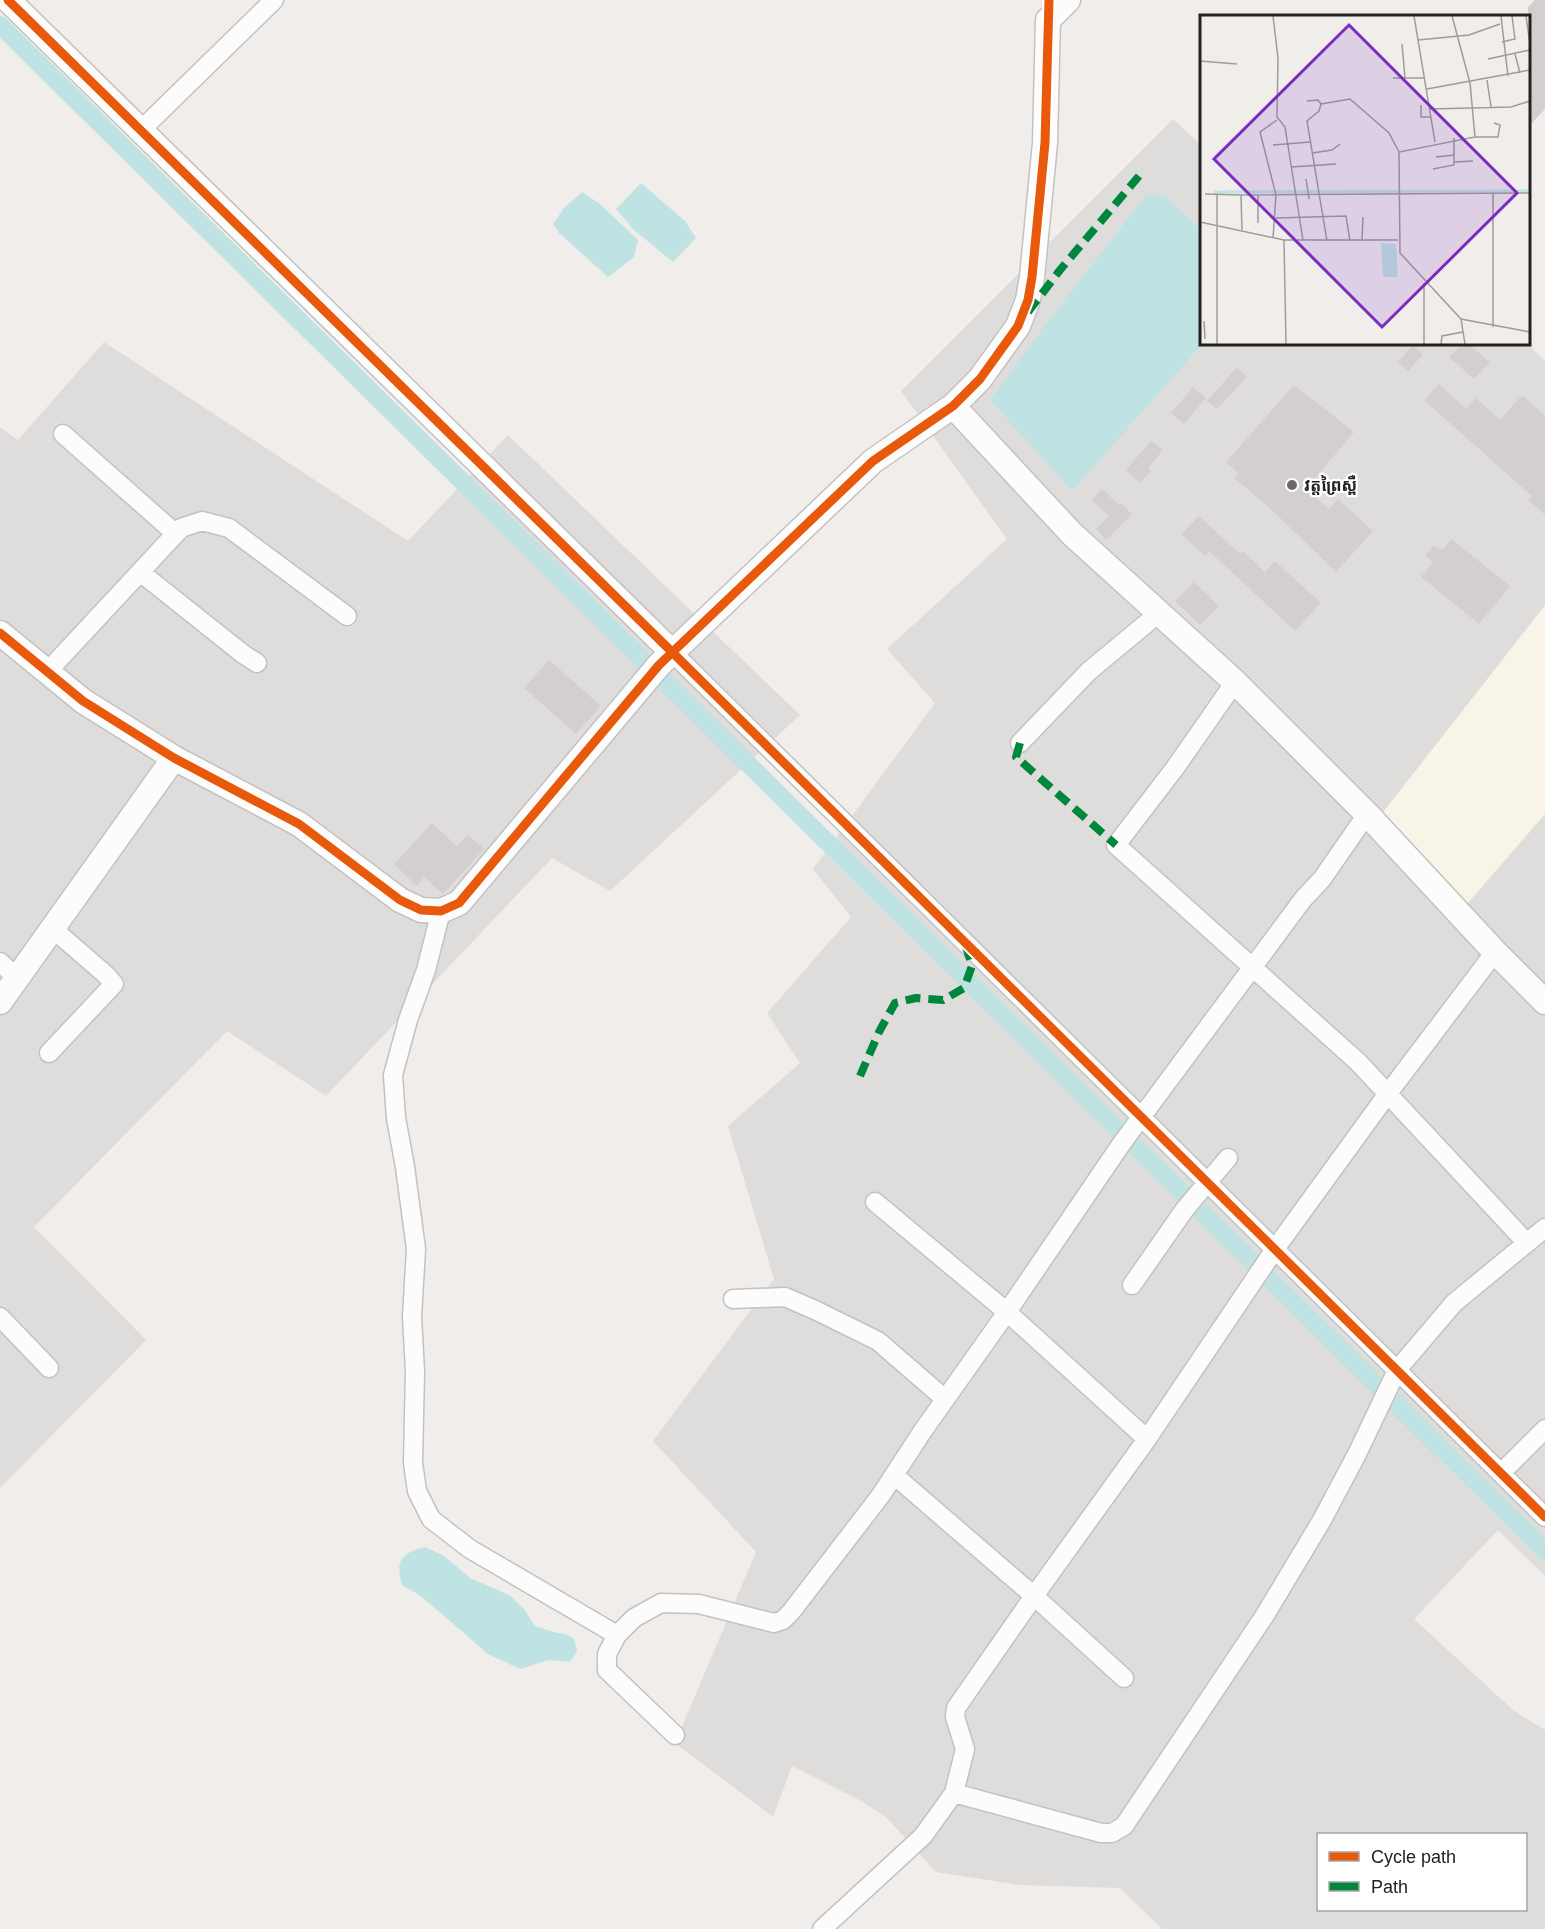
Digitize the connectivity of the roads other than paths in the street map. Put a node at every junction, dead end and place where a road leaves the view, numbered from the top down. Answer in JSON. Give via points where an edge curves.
{"nodes":[{"id":1,"x":8,"y":0,"type":"edge"},
{"id":2,"x":274,"y":0,"type":"edge"},
{"id":3,"x":1068,"y":0,"type":"edge"},
{"id":4,"x":1048,"y":10,"type":"edge"},
{"id":5,"x":141,"y":130,"type":"junction"},
{"id":6,"x":953,"y":406,"type":"junction"},
{"id":7,"x":63,"y":434,"type":"dead end"},
{"id":8,"x":176,"y":534,"type":"junction"},
{"id":9,"x":140,"y":573,"type":"junction"},
{"id":10,"x":1159,"y":613,"type":"junction"},
{"id":11,"x":347,"y":616,"type":"dead end"},
{"id":12,"x":0,"y":633,"type":"edge"},
{"id":13,"x":257,"y":663,"type":"dead end"},
{"id":14,"x":660,"y":665,"type":"junction"},
{"id":15,"x":47,"y":672,"type":"junction"},
{"id":16,"x":1235,"y":682,"type":"junction"},
{"id":17,"x":1020,"y":743,"type":"dead end"},
{"id":18,"x":174,"y":758,"type":"junction"},
{"id":19,"x":1367,"y":814,"type":"junction"},
{"id":20,"x":441,"y":911,"type":"junction"},
{"id":21,"x":53,"y":929,"type":"junction"},
{"id":22,"x":1495,"y":952,"type":"junction"},
{"id":23,"x":0,"y":962,"type":"edge"},
{"id":24,"x":1254,"y":968,"type":"junction"},
{"id":25,"x":18,"y":979,"type":"junction"},
{"id":26,"x":0,"y":1002,"type":"edge"},
{"id":27,"x":1545,"y":1002,"type":"edge"},
{"id":28,"x":49,"y":1053,"type":"dead end"},
{"id":29,"x":1389,"y":1092,"type":"junction"},
{"id":30,"x":1137,"y":1123,"type":"junction"},
{"id":31,"x":1228,"y":1158,"type":"dead end"},
{"id":32,"x":1203,"y":1188,"type":"junction"},
{"id":33,"x":875,"y":1202,"type":"dead end"},
{"id":34,"x":1545,"y":1228,"type":"edge"},
{"id":35,"x":1526,"y":1242,"type":"junction"},
{"id":36,"x":1270,"y":1256,"type":"junction"},
{"id":37,"x":1132,"y":1285,"type":"dead end"},
{"id":38,"x":733,"y":1299,"type":"dead end"},
{"id":39,"x":1007,"y":1312,"type":"junction"},
{"id":40,"x":0,"y":1317,"type":"edge"},
{"id":41,"x":49,"y":1368,"type":"dead end"},
{"id":42,"x":1394,"y":1377,"type":"junction"},
{"id":43,"x":945,"y":1399,"type":"junction"},
{"id":44,"x":1545,"y":1429,"type":"edge"},
{"id":45,"x":1147,"y":1439,"type":"junction"},
{"id":46,"x":1501,"y":1473,"type":"junction"},
{"id":47,"x":894,"y":1475,"type":"junction"},
{"id":48,"x":1545,"y":1517,"type":"edge"},
{"id":49,"x":1034,"y":1596,"type":"junction"},
{"id":50,"x":617,"y":1635,"type":"junction"},
{"id":51,"x":1124,"y":1678,"type":"dead end"},
{"id":52,"x":675,"y":1735,"type":"dead end"},
{"id":53,"x":954,"y":1793,"type":"junction"},
{"id":54,"x":822,"y":1929,"type":"edge"}],
"edges":[{"from":1,"to":5,"type":"street"},
{"from":2,"to":5,"type":"street"},
{"from":3,"to":4,"type":"street"},
{"from":4,"to":6,"type":"street","via":[[1045,143],[1028,300],[1018,326],[980,379]]},
{"from":5,"to":14,"type":"street"},
{"from":6,"to":10,"type":"street","via":[[1072,534]]},
{"from":6,"to":14,"type":"street","via":[[873,461]]},
{"from":7,"to":8,"type":"street"},
{"from":8,"to":9,"type":"street"},
{"from":8,"to":11,"type":"street","via":[[181,528],[202,521],[229,528]]},
{"from":9,"to":13,"type":"street"},
{"from":9,"to":15,"type":"street"},
{"from":10,"to":16,"type":"street"},
{"from":10,"to":17,"type":"street","via":[[1089,671]]},
{"from":12,"to":15,"type":"street"},
{"from":14,"to":20,"type":"street","via":[[459,903]]},
{"from":14,"to":30,"type":"street"},
{"from":15,"to":18,"type":"street","via":[[83,701]]},
{"from":16,"to":19,"type":"street"},
{"from":16,"to":24,"type":"street","via":[[1116,845]]},
{"from":18,"to":20,"type":"street","via":[[299,824],[400,900],[421,910]]},
{"from":18,"to":21,"type":"street"},
{"from":19,"to":22,"type":"street"},
{"from":19,"to":24,"type":"street"},
{"from":20,"to":50,"type":"street","via":[[393,1075],[416,1249],[412,1317],[417,1491],[431,1519],[470,1549]]},
{"from":21,"to":25,"type":"street"},
{"from":21,"to":28,"type":"street","via":[[114,984]]},
{"from":22,"to":27,"type":"street"},
{"from":22,"to":29,"type":"street"},
{"from":23,"to":25,"type":"street"},
{"from":24,"to":29,"type":"street"},
{"from":24,"to":30,"type":"street"},
{"from":25,"to":26,"type":"street"},
{"from":29,"to":35,"type":"street"},
{"from":29,"to":36,"type":"street"},
{"from":30,"to":32,"type":"street"},
{"from":30,"to":39,"type":"street"},
{"from":31,"to":32,"type":"street"},
{"from":32,"to":36,"type":"street"},
{"from":32,"to":37,"type":"street"},
{"from":33,"to":39,"type":"street"},
{"from":34,"to":35,"type":"street"},
{"from":35,"to":42,"type":"street","via":[[1454,1303]]},
{"from":36,"to":42,"type":"street"},
{"from":36,"to":45,"type":"street"},
{"from":38,"to":43,"type":"street","via":[[785,1297],[815,1310],[878,1341]]},
{"from":39,"to":43,"type":"street"},
{"from":39,"to":45,"type":"street"},
{"from":40,"to":41,"type":"street"},
{"from":42,"to":46,"type":"street"},
{"from":42,"to":53,"type":"street","via":[[1322,1520],[1265,1615],[1124,1826],[1112,1833],[1101,1833]]},
{"from":43,"to":47,"type":"street"},
{"from":44,"to":46,"type":"street"},
{"from":45,"to":49,"type":"street"},
{"from":46,"to":48,"type":"street"},
{"from":47,"to":49,"type":"street"},
{"from":47,"to":50,"type":"street","via":[[783,1620],[774,1623],[699,1604],[661,1603],[634,1618]]},
{"from":49,"to":51,"type":"street"},
{"from":49,"to":53,"type":"street","via":[[956,1708],[965,1749]]},
{"from":50,"to":52,"type":"street","via":[[608,1654],[607,1670]]},
{"from":53,"to":54,"type":"street","via":[[923,1836]]}]}
